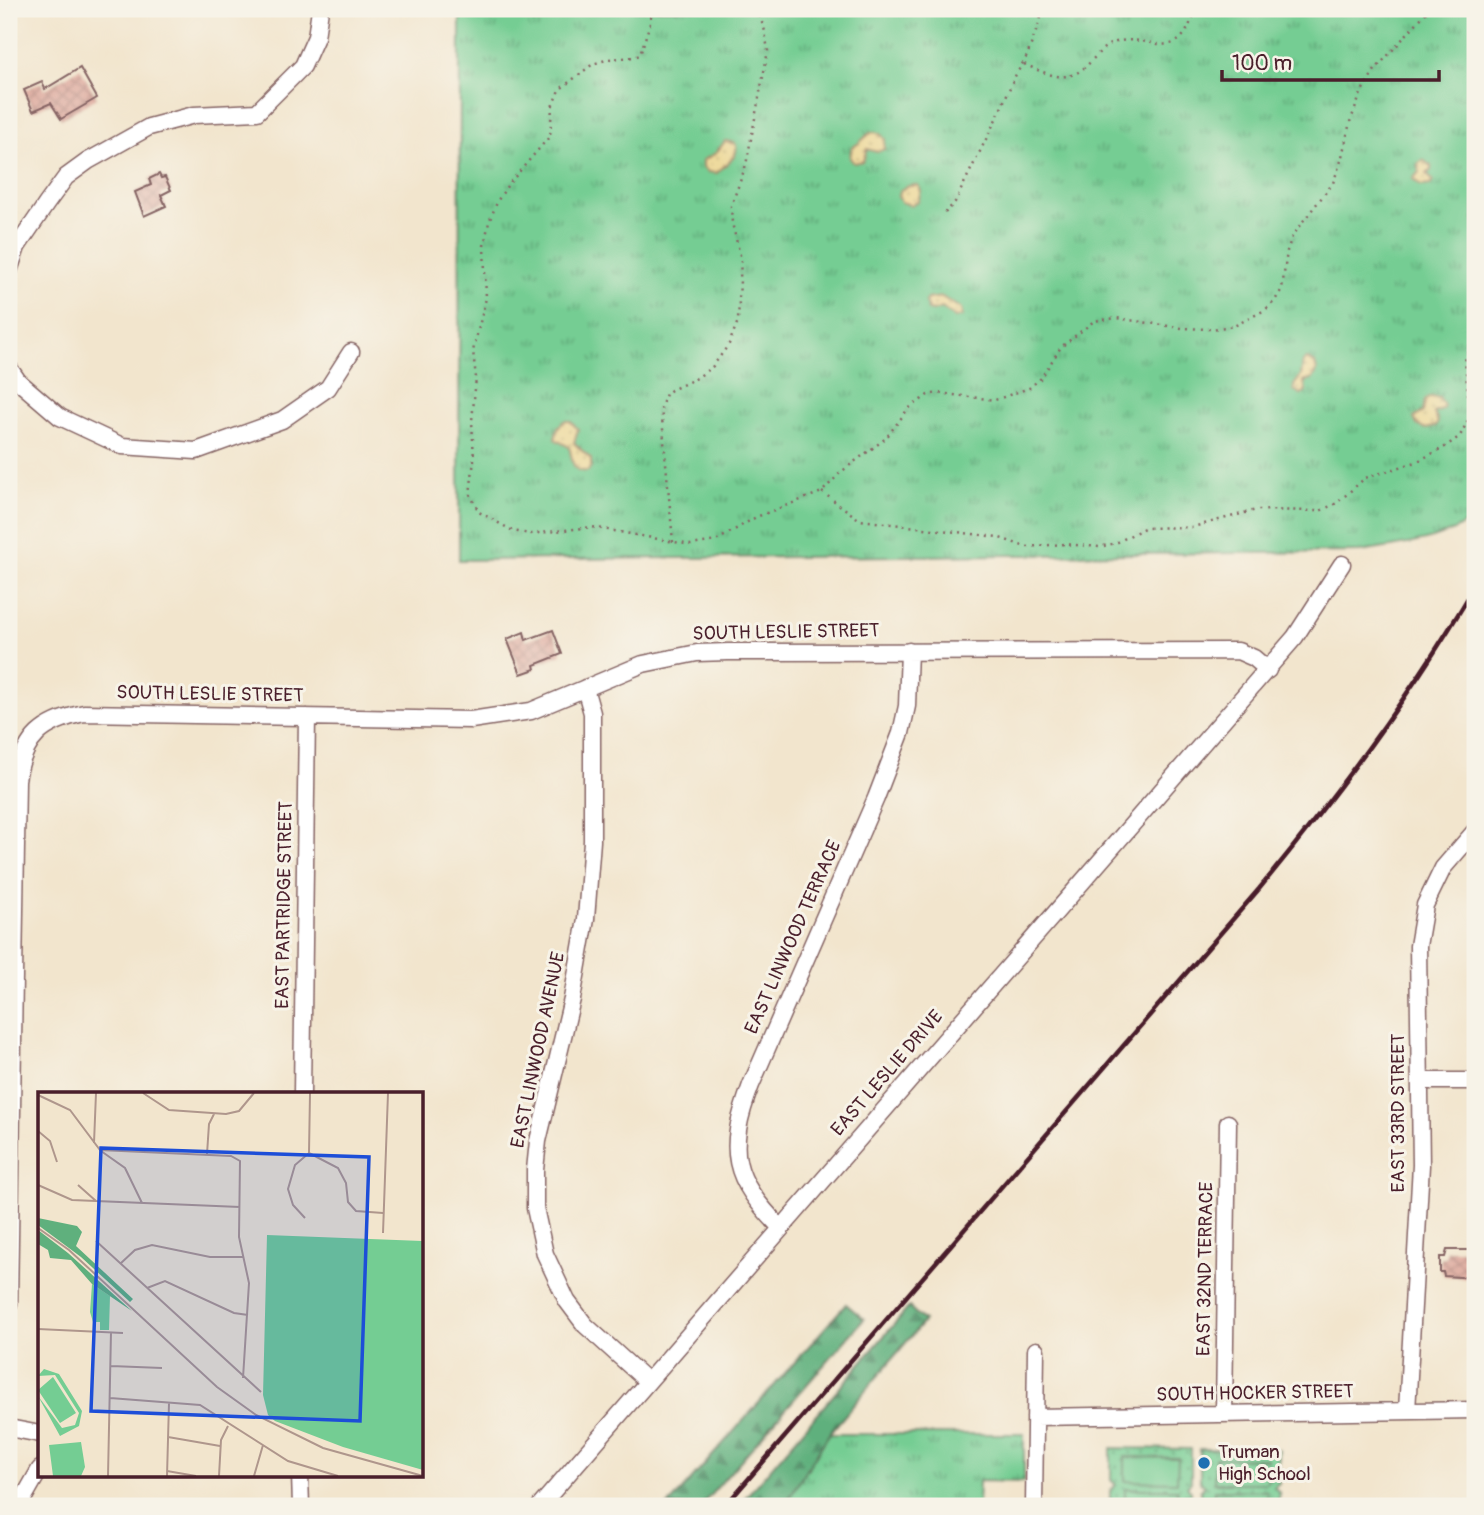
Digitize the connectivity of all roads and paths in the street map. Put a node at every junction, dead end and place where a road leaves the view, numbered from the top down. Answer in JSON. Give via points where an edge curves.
{"nodes":[{"id":1,"x":320,"y":9,"type":"edge"},
{"id":2,"x":526,"y":9,"type":"edge"},
{"id":3,"x":555,"y":9,"type":"edge"},
{"id":4,"x":652,"y":9,"type":"edge"},
{"id":5,"x":757,"y":9,"type":"edge"},
{"id":6,"x":1044,"y":9,"type":"edge"},
{"id":7,"x":1195,"y":9,"type":"edge"},
{"id":8,"x":1429,"y":9,"type":"edge"},
{"id":9,"x":1024,"y":64,"type":"junction"},
{"id":10,"x":945,"y":213,"type":"dead end"},
{"id":11,"x":9,"y":271,"type":"edge"},
{"id":12,"x":1475,"y":326,"type":"edge"},
{"id":13,"x":351,"y":352,"type":"dead end"},
{"id":14,"x":9,"y":369,"type":"edge"},
{"id":15,"x":822,"y":492,"type":"junction"},
{"id":16,"x":673,"y":542,"type":"junction"},
{"id":17,"x":1342,"y":564,"type":"dead end"},
{"id":18,"x":909,"y":651,"type":"junction"},
{"id":19,"x":1268,"y":670,"type":"junction"},
{"id":20,"x":585,"y":688,"type":"junction"},
{"id":21,"x":307,"y":717,"type":"junction"},
{"id":22,"x":1475,"y":831,"type":"edge"},
{"id":23,"x":11,"y":915,"type":"edge"},
{"id":24,"x":1421,"y":1081,"type":"junction"},
{"id":25,"x":1475,"y":1081,"type":"edge"},
{"id":26,"x":302,"y":1092,"type":"edge"},
{"id":27,"x":1228,"y":1123,"type":"dead end"},
{"id":28,"x":781,"y":1228,"type":"junction"},
{"id":29,"x":9,"y":1304,"type":"edge"},
{"id":30,"x":1036,"y":1350,"type":"dead end"},
{"id":31,"x":648,"y":1381,"type":"junction"},
{"id":32,"x":1475,"y":1410,"type":"edge"},
{"id":33,"x":1407,"y":1411,"type":"junction"},
{"id":34,"x":1224,"y":1414,"type":"junction"},
{"id":35,"x":1035,"y":1417,"type":"junction"},
{"id":36,"x":9,"y":1427,"type":"edge"},
{"id":37,"x":38,"y":1434,"type":"edge"},
{"id":38,"x":38,"y":1473,"type":"edge"},
{"id":39,"x":300,"y":1476,"type":"edge"},
{"id":40,"x":19,"y":1506,"type":"edge"},
{"id":41,"x":301,"y":1506,"type":"edge"},
{"id":42,"x":540,"y":1506,"type":"edge"},
{"id":43,"x":1034,"y":1506,"type":"edge"}],
"edges":[{"from":1,"to":11,"type":"street","via":[[316,37],[303,66],[257,112],[194,115],[149,127],[88,161],[53,194],[17,247]]},
{"from":2,"to":3,"type":"path","via":[[538,14]]},
{"from":4,"to":16,"type":"path","via":[[638,56],[593,64],[559,90],[552,107],[550,136],[493,210],[484,246],[486,298],[473,351],[476,377],[470,494],[479,512],[513,531],[530,534],[601,527]]},
{"from":5,"to":16,"type":"path","via":[[768,51],[746,165],[732,206],[741,259],[738,321],[713,366],[671,390],[661,407]]},
{"from":6,"to":9,"type":"path"},
{"from":7,"to":9,"type":"path","via":[[1188,30],[1172,44],[1113,43],[1080,72],[1065,76],[1048,75]]},
{"from":8,"to":15,"type":"path","via":[[1362,91],[1333,183],[1293,234],[1282,289],[1268,307],[1234,326],[1210,329],[1116,318],[1094,321],[1061,347],[1036,384],[1023,392],[995,400],[938,393],[924,397],[908,409],[886,438]]},
{"from":9,"to":10,"type":"path","via":[[955,202]]},
{"from":12,"to":15,"type":"path","via":[[1465,369],[1470,416],[1461,436],[1416,461],[1365,478],[1337,503],[1320,511],[1256,510],[1193,527],[1138,529],[1100,547],[1026,547],[997,537],[859,520]]},
{"from":13,"to":14,"type":"street","via":[[328,388],[282,420],[196,451],[122,446],[60,417]]},
{"from":15,"to":16,"type":"path","via":[[755,517],[716,541]]},
{"from":17,"to":19,"type":"street","name":"EAST LESLIE DRIVE"},
{"from":18,"to":19,"type":"street","name":"SOUTH LESLIE STREET","via":[[1238,651]]},
{"from":18,"to":20,"type":"street","name":"SOUTH LESLIE STREET","via":[[697,653],[643,664]]},
{"from":18,"to":28,"type":"street","name":"EAST LINWOOD TERRACE","via":[[901,733],[737,1127],[737,1158],[744,1182]]},
{"from":19,"to":28,"type":"street","name":"EAST LESLIE DRIVE"},
{"from":20,"to":21,"type":"street","name":"SOUTH LESLIE STREET","via":[[531,711],[471,720]]},
{"from":20,"to":31,"type":"street","name":"EAST LINWOOD AVENUE","via":[[592,713],[590,880],[572,999],[538,1141],[535,1208],[545,1254],[567,1301],[585,1325]]},
{"from":21,"to":23,"type":"street","name":"SOUTH LESLIE STREET","via":[[84,713],[45,726],[28,744],[16,780]]},
{"from":21,"to":26,"type":"street","name":"EAST PARTRIDGE STREET"},
{"from":22,"to":24,"type":"street","name":"EAST 33RD STREET","via":[[1443,868],[1425,905],[1418,946]]},
{"from":23,"to":29,"type":"street"},
{"from":24,"to":25,"type":"street"},
{"from":24,"to":33,"type":"street","name":"EAST 33RD STREET","via":[[1421,1165]]},
{"from":27,"to":34,"type":"street","name":"EAST 32ND TERRACE"},
{"from":28,"to":31,"type":"street","name":"EAST LESLIE DRIVE"},
{"from":30,"to":35,"type":"street"},
{"from":31,"to":42,"type":"street","name":"EAST LESLIE DRIVE"},
{"from":32,"to":33,"type":"street","name":"SOUTH HOCKER STREET"},
{"from":33,"to":34,"type":"street","name":"SOUTH HOCKER STREET"},
{"from":34,"to":35,"type":"street","name":"SOUTH HOCKER STREET"},
{"from":35,"to":43,"type":"street"},
{"from":36,"to":37,"type":"street"},
{"from":38,"to":40,"type":"street"},
{"from":39,"to":41,"type":"street"}]}
